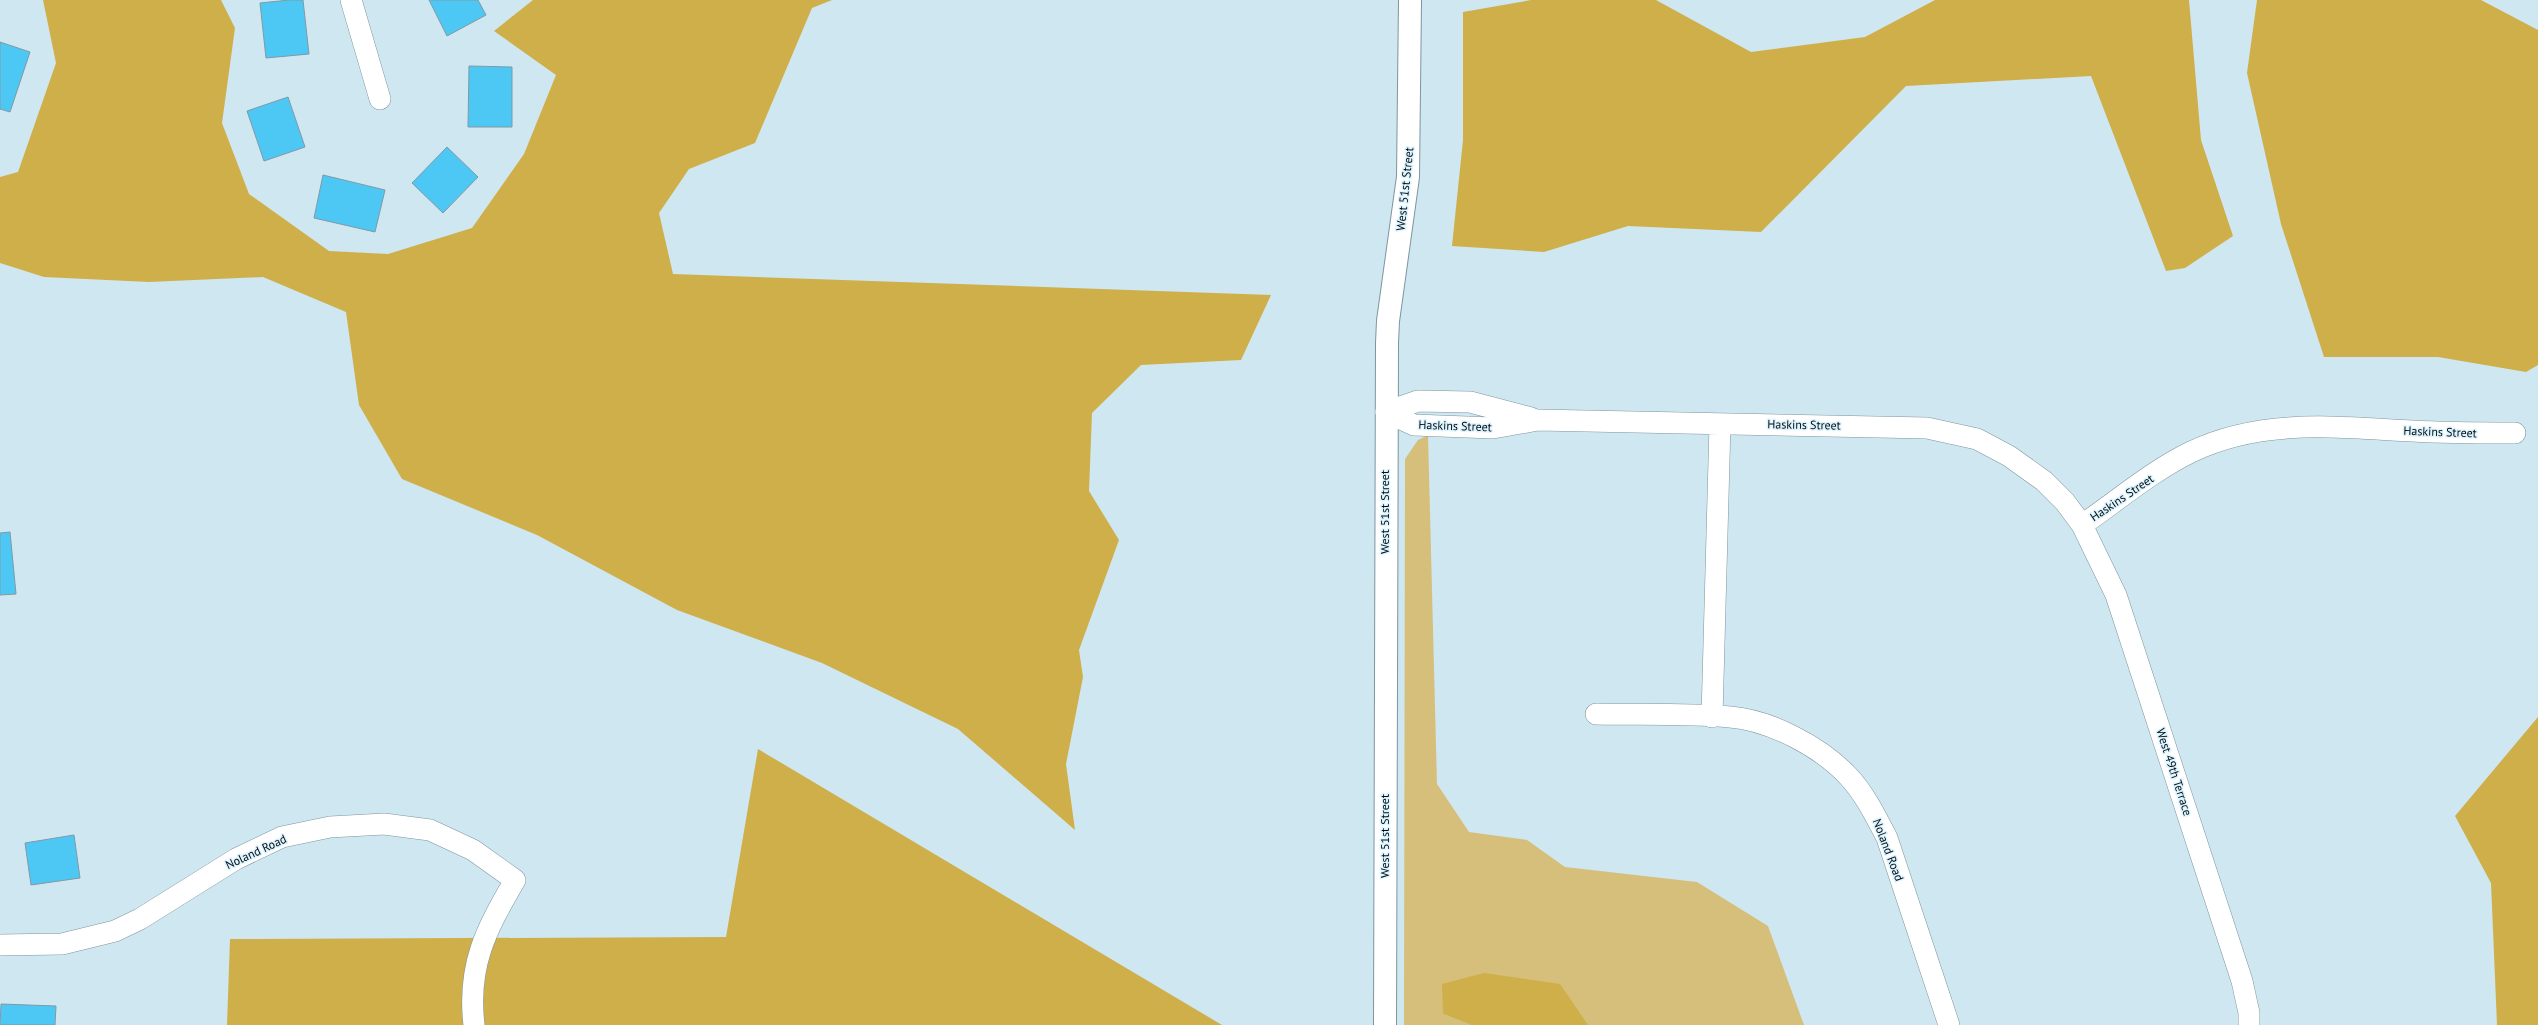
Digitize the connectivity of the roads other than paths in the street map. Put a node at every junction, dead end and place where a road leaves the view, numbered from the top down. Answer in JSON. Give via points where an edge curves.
{"nodes":[{"id":1,"x":351,"y":0,"type":"edge"},
{"id":2,"x":1410,"y":0,"type":"edge"},
{"id":3,"x":380,"y":99,"type":"dead end"},
{"id":4,"x":1386,"y":412,"type":"junction"},
{"id":5,"x":1720,"y":424,"type":"junction"},
{"id":6,"x":2515,"y":433,"type":"dead end"},
{"id":7,"x":2082,"y":525,"type":"junction"},
{"id":8,"x":1596,"y":714,"type":"dead end"},
{"id":9,"x":1712,"y":717,"type":"junction"},
{"id":10,"x":0,"y":945,"type":"edge"},
{"id":11,"x":474,"y":1025,"type":"edge"},
{"id":12,"x":1385,"y":1025,"type":"edge"},
{"id":13,"x":1949,"y":1025,"type":"edge"},
{"id":14,"x":2248,"y":1025,"type":"edge"}],
"edges":[{"from":1,"to":3,"type":"street"},
{"from":2,"to":4,"type":"street","name":"West 51st Street","via":[[1408,176],[1388,321]]},
{"from":4,"to":5,"type":"street","name":"Haskins Street","via":[[1418,401],[1470,402],[1538,420]]},
{"from":4,"to":12,"type":"street","name":"West 51st Street"},
{"from":5,"to":7,"type":"street","name":"Haskins Street","via":[[1881,426],[1954,432],[1977,439],[2009,456],[2044,481],[2065,502]]},
{"from":5,"to":9,"type":"street"},
{"from":6,"to":7,"type":"street","name":"Haskins Street","via":[[2315,425],[2277,427],[2191,452]]},
{"from":7,"to":14,"type":"street","name":"West 49th Terrace","via":[[2116,595],[2242,981]]},
{"from":8,"to":9,"type":"street","name":"Noland Road"},
{"from":9,"to":13,"type":"street","name":"Noland Road","via":[[1731,717],[1754,722],[1785,733],[1818,751],[1848,776],[1873,810],[1886,838]]},
{"from":10,"to":11,"type":"street","name":"Noland Road","via":[[62,944],[115,931],[140,919],[236,859],[282,837],[330,827],[384,824],[430,830],[473,850],[515,880],[491,922],[478,954],[471,998]]}]}
